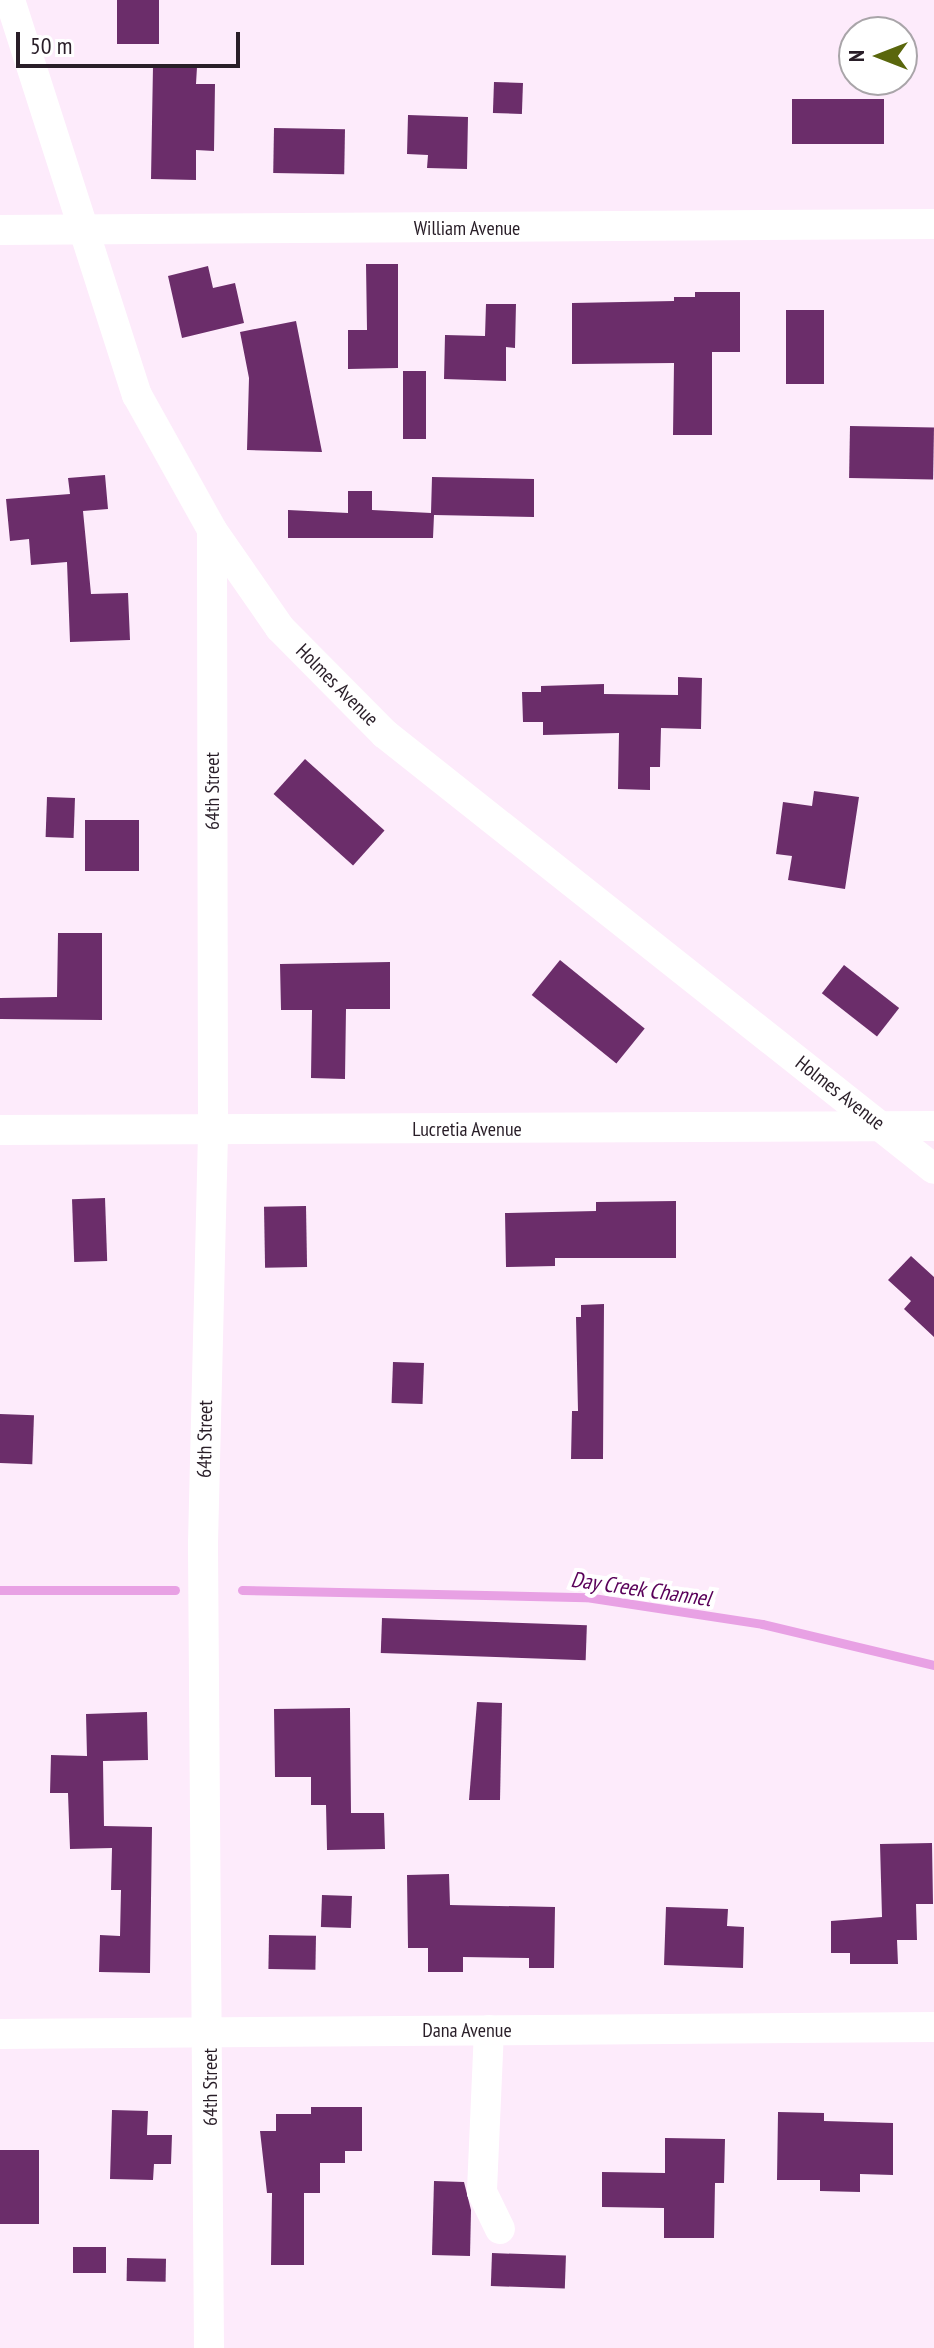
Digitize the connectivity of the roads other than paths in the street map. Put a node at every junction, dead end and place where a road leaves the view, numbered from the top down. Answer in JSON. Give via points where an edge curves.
{"nodes":[{"id":1,"x":10,"y":0,"type":"edge"},
{"id":2,"x":934,"y":224,"type":"edge"},
{"id":3,"x":0,"y":230,"type":"edge"},
{"id":4,"x":88,"y":230,"type":"junction"},
{"id":5,"x":212,"y":530,"type":"junction"},
{"id":6,"x":881,"y":1126,"type":"junction"},
{"id":7,"x":934,"y":1126,"type":"edge"},
{"id":8,"x":0,"y":1130,"type":"edge"},
{"id":9,"x":213,"y":1130,"type":"junction"},
{"id":10,"x":934,"y":1169,"type":"edge"},
{"id":11,"x":934,"y":2027,"type":"edge"},
{"id":12,"x":489,"y":2030,"type":"junction"},
{"id":13,"x":210,"y":2032,"type":"junction"},
{"id":14,"x":0,"y":2034,"type":"edge"},
{"id":15,"x":500,"y":2229,"type":"dead end"},
{"id":16,"x":209,"y":2348,"type":"edge"}],
"edges":[{"from":1,"to":4,"type":"street","name":"Holmes Avenue"},
{"from":2,"to":4,"type":"street","name":"William Avenue"},
{"from":3,"to":4,"type":"street","name":"William Avenue"},
{"from":4,"to":5,"type":"street","name":"Holmes Avenue","via":[[137,395]]},
{"from":5,"to":6,"type":"street","name":"Holmes Avenue","via":[[280,628],[385,734]]},
{"from":5,"to":9,"type":"street","name":"64th Street"},
{"from":6,"to":7,"type":"street","name":"Lucretia Avenue"},
{"from":6,"to":9,"type":"street","name":"Lucretia Avenue"},
{"from":6,"to":10,"type":"street","name":"Holmes Avenue"},
{"from":8,"to":9,"type":"street","name":"Lucretia Avenue"},
{"from":9,"to":13,"type":"street","name":"64th Street","via":[[203,1543]]},
{"from":11,"to":12,"type":"street","name":"Dana Avenue"},
{"from":12,"to":13,"type":"street","name":"Dana Avenue"},
{"from":12,"to":15,"type":"street","via":[[482,2192]]},
{"from":13,"to":14,"type":"street","name":"Dana Avenue"},
{"from":13,"to":16,"type":"street","name":"64th Street"}]}
